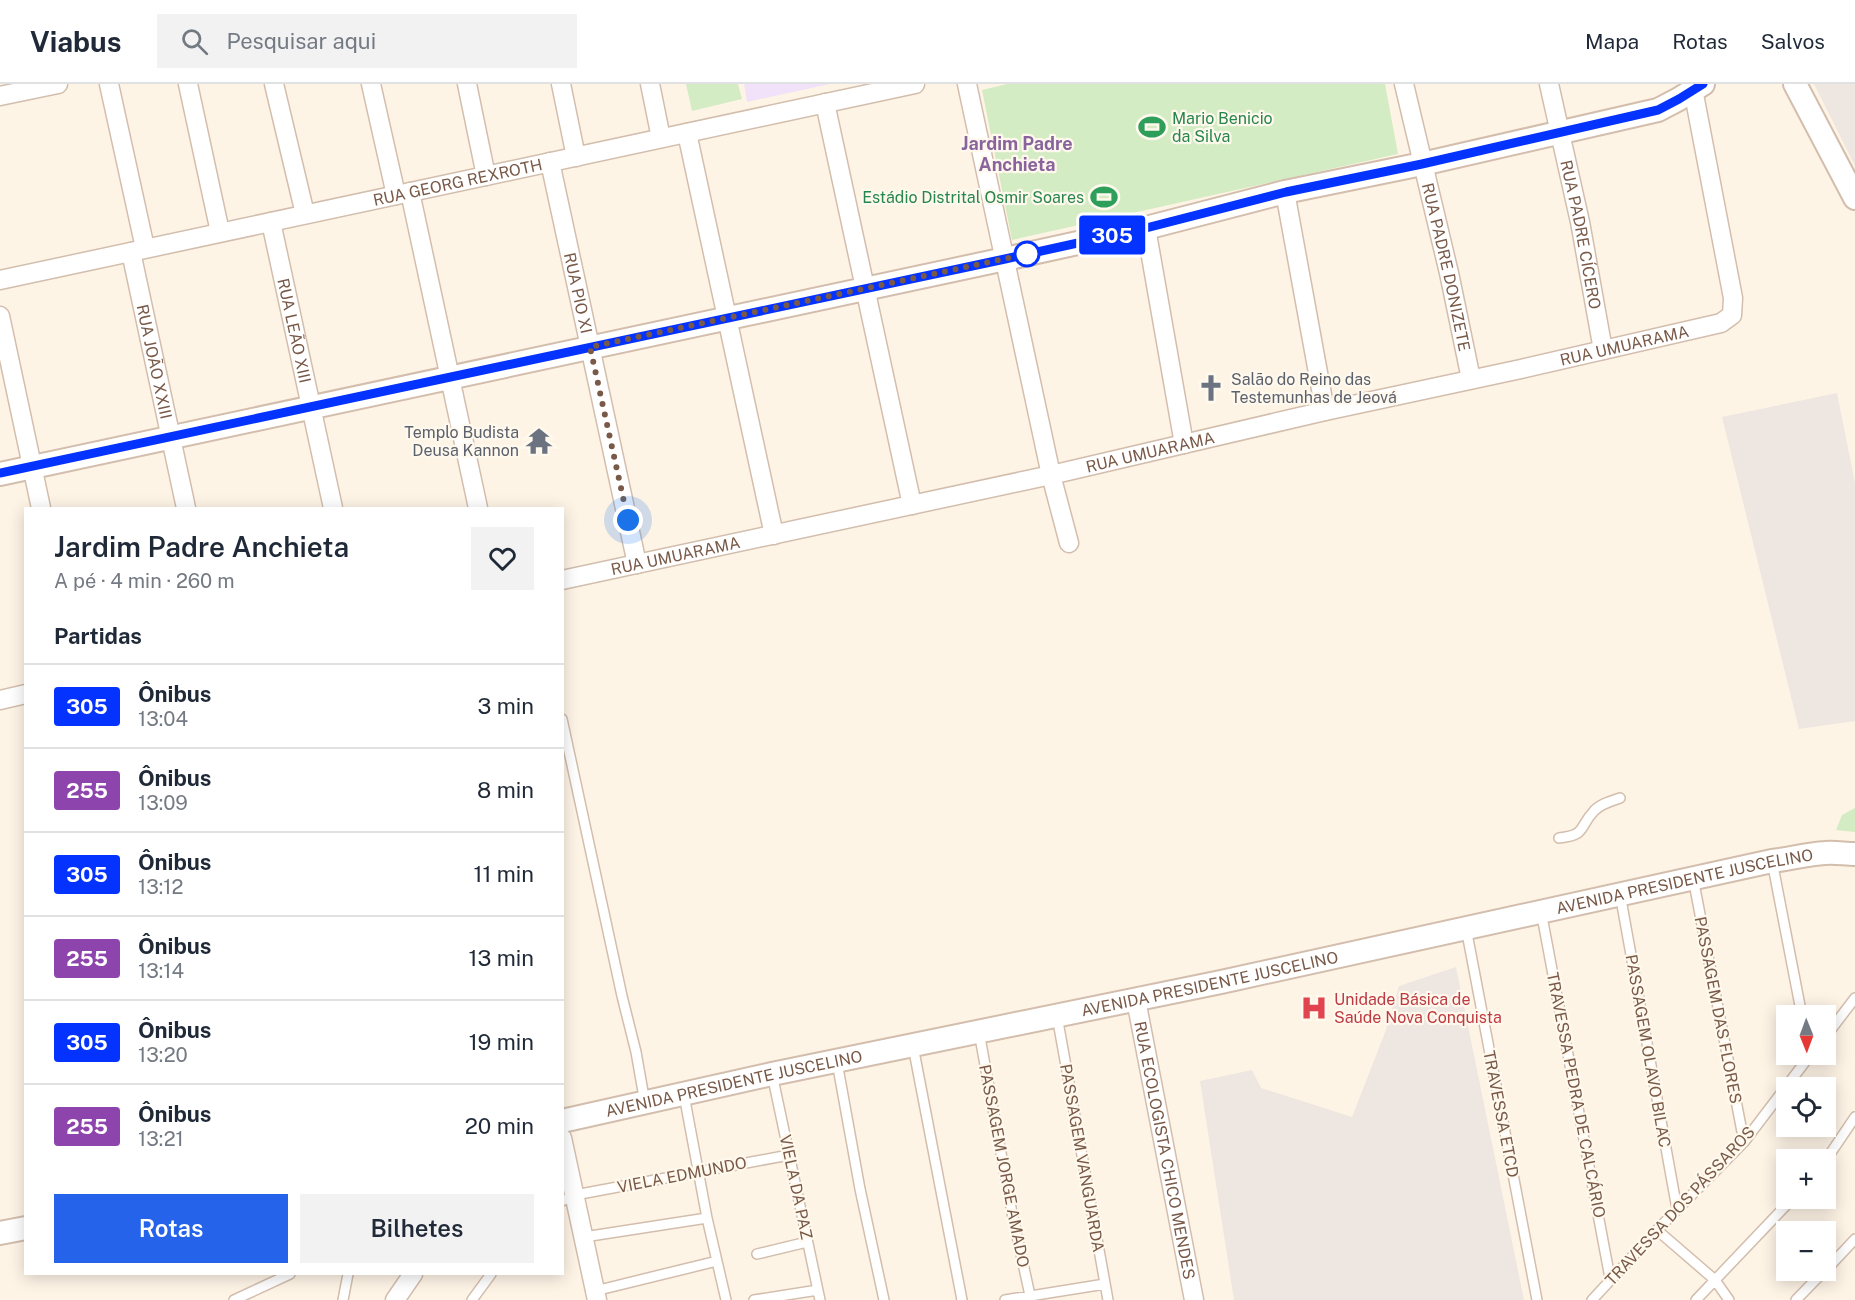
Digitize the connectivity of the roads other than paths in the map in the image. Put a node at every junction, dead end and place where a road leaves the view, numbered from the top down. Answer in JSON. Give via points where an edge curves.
{"nodes":[{"id":1,"x":58,"y":84,"type":"edge"},
{"id":2,"x":109,"y":84,"type":"edge"},
{"id":3,"x":188,"y":84,"type":"edge"},
{"id":4,"x":274,"y":84,"type":"edge"},
{"id":5,"x":371,"y":84,"type":"edge"},
{"id":6,"x":467,"y":84,"type":"edge"},
{"id":7,"x":561,"y":84,"type":"edge"},
{"id":8,"x":650,"y":84,"type":"edge"},
{"id":9,"x":915,"y":84,"type":"edge"},
{"id":10,"x":967,"y":84,"type":"edge"},
{"id":11,"x":1404,"y":84,"type":"edge"},
{"id":12,"x":1549,"y":84,"type":"edge"},
{"id":13,"x":1795,"y":84,"type":"edge"},
{"id":14,"x":1696,"y":86,"type":"edge"},
{"id":15,"x":0,"y":96,"type":"edge"},
{"id":16,"x":825,"y":103,"type":"junction"},
{"id":17,"x":1561,"y":132,"type":"junction"},
{"id":18,"x":687,"y":133,"type":"junction"},
{"id":19,"x":661,"y":138,"type":"junction"},
{"id":20,"x":576,"y":157,"type":"junction"},
{"id":21,"x":550,"y":162,"type":"junction"},
{"id":22,"x":1422,"y":164,"type":"junction"},
{"id":23,"x":486,"y":176,"type":"junction"},
{"id":24,"x":1286,"y":192,"type":"junction"},
{"id":25,"x":403,"y":194,"type":"junction"},
{"id":26,"x":1855,"y":198,"type":"edge"},
{"id":27,"x":305,"y":214,"type":"junction"},
{"id":28,"x":271,"y":222,"type":"junction"},
{"id":29,"x":1146,"y":228,"type":"junction"},
{"id":30,"x":220,"y":232,"type":"junction"},
{"id":31,"x":138,"y":250,"type":"junction"},
{"id":32,"x":1005,"y":259,"type":"junction"},
{"id":33,"x":0,"y":280,"type":"edge"},
{"id":34,"x":866,"y":289,"type":"junction"},
{"id":35,"x":0,"y":316,"type":"edge"},
{"id":36,"x":727,"y":318,"type":"junction"},
{"id":37,"x":590,"y":347,"type":"junction"},
{"id":38,"x":1603,"y":350,"type":"junction"},
{"id":39,"x":450,"y":377,"type":"junction"},
{"id":40,"x":1471,"y":379,"type":"junction"},
{"id":41,"x":311,"y":407,"type":"junction"},
{"id":42,"x":1325,"y":411,"type":"junction"},
{"id":43,"x":171,"y":437,"type":"junction"},
{"id":44,"x":1184,"y":444,"type":"junction"},
{"id":45,"x":32,"y":467,"type":"junction"},
{"id":46,"x":0,"y":474,"type":"edge"},
{"id":47,"x":1051,"y":475,"type":"junction"},
{"id":48,"x":912,"y":505,"type":"junction"},
{"id":49,"x":41,"y":507,"type":"edge"},
{"id":50,"x":186,"y":507,"type":"edge"},
{"id":51,"x":333,"y":507,"type":"edge"},
{"id":52,"x":478,"y":507,"type":"edge"},
{"id":53,"x":774,"y":535,"type":"junction"},
{"id":54,"x":1069,"y":543,"type":"dead end"},
{"id":55,"x":637,"y":564,"type":"junction"},
{"id":56,"x":564,"y":580,"type":"edge"},
{"id":57,"x":24,"y":694,"type":"edge"},
{"id":58,"x":0,"y":700,"type":"edge"},
{"id":59,"x":564,"y":728,"type":"edge"},
{"id":60,"x":1620,"y":798,"type":"dead end"},
{"id":61,"x":1558,"y":838,"type":"dead end"},
{"id":62,"x":1855,"y":854,"type":"edge"},
{"id":63,"x":1772,"y":861,"type":"junction"},
{"id":64,"x":1693,"y":878,"type":"junction"},
{"id":65,"x":1620,"y":894,"type":"junction"},
{"id":66,"x":1541,"y":911,"type":"junction"},
{"id":67,"x":1466,"y":928,"type":"junction"},
{"id":68,"x":1855,"y":998,"type":"edge"},
{"id":69,"x":1136,"y":1000,"type":"junction"},
{"id":70,"x":1800,"y":1005,"type":"edge"},
{"id":71,"x":1057,"y":1017,"type":"junction"},
{"id":72,"x":1836,"y":1023,"type":"edge"},
{"id":73,"x":979,"y":1032,"type":"junction"},
{"id":74,"x":914,"y":1046,"type":"junction"},
{"id":75,"x":837,"y":1062,"type":"junction"},
{"id":76,"x":1803,"y":1065,"type":"edge"},
{"id":77,"x":772,"y":1074,"type":"junction"},
{"id":78,"x":684,"y":1095,"type":"junction"},
{"id":79,"x":645,"y":1103,"type":"junction"},
{"id":80,"x":1855,"y":1117,"type":"edge"},
{"id":81,"x":564,"y":1121,"type":"edge"},
{"id":82,"x":1744,"y":1142,"type":"junction"},
{"id":83,"x":1833,"y":1149,"type":"edge"},
{"id":84,"x":564,"y":1155,"type":"edge"},
{"id":85,"x":789,"y":1155,"type":"junction"},
{"id":86,"x":699,"y":1173,"type":"junction"},
{"id":87,"x":569,"y":1198,"type":"edge"},
{"id":88,"x":1677,"y":1209,"type":"junction"},
{"id":89,"x":1782,"y":1209,"type":"edge"},
{"id":90,"x":708,"y":1218,"type":"junction"},
{"id":91,"x":24,"y":1228,"type":"edge"},
{"id":92,"x":1657,"y":1230,"type":"junction"},
{"id":93,"x":0,"y":1233,"type":"edge"},
{"id":94,"x":584,"y":1237,"type":"junction"},
{"id":95,"x":1855,"y":1239,"type":"edge"},
{"id":96,"x":807,"y":1242,"type":"junction"},
{"id":97,"x":757,"y":1254,"type":"dead end"},
{"id":98,"x":1836,"y":1259,"type":"edge"},
{"id":99,"x":717,"y":1261,"type":"junction"},
{"id":100,"x":348,"y":1275,"type":"edge"},
{"id":101,"x":413,"y":1275,"type":"edge"},
{"id":102,"x":490,"y":1275,"type":"edge"},
{"id":103,"x":275,"y":1276,"type":"edge"},
{"id":104,"x":1610,"y":1278,"type":"junction"},
{"id":105,"x":1715,"y":1280,"type":"junction"},
{"id":106,"x":1814,"y":1281,"type":"edge"},
{"id":107,"x":1105,"y":1284,"type":"junction"},
{"id":108,"x":818,"y":1290,"type":"junction"},
{"id":109,"x":592,"y":1297,"type":"edge"},
{"id":110,"x":1031,"y":1298,"type":"edge"},
{"id":111,"x":234,"y":1300,"type":"edge"},
{"id":112,"x":343,"y":1300,"type":"edge"},
{"id":113,"x":395,"y":1300,"type":"edge"},
{"id":114,"x":472,"y":1300,"type":"edge"},
{"id":115,"x":726,"y":1300,"type":"edge"},
{"id":116,"x":754,"y":1300,"type":"edge"},
{"id":117,"x":820,"y":1300,"type":"edge"},
{"id":118,"x":884,"y":1300,"type":"edge"},
{"id":119,"x":962,"y":1300,"type":"edge"},
{"id":120,"x":1005,"y":1300,"type":"edge"},
{"id":121,"x":1108,"y":1300,"type":"edge"},
{"id":122,"x":1194,"y":1300,"type":"edge"},
{"id":123,"x":1537,"y":1300,"type":"edge"},
{"id":124,"x":1592,"y":1300,"type":"edge"},
{"id":125,"x":1696,"y":1300,"type":"edge"},
{"id":126,"x":1729,"y":1300,"type":"edge"},
{"id":127,"x":1796,"y":1300,"type":"edge"}],
"edges":[{"from":1,"to":15,"type":"street"},
{"from":2,"to":31,"type":"street","name":"RUA JOÃO XXIII"},
{"from":3,"to":30,"type":"street"},
{"from":4,"to":27,"type":"street"},
{"from":5,"to":25,"type":"street"},
{"from":6,"to":23,"type":"street"},
{"from":7,"to":20,"type":"street"},
{"from":8,"to":19,"type":"street"},
{"from":9,"to":16,"type":"street","name":"RUA GEORG REXROTH"},
{"from":10,"to":32,"type":"street"},
{"from":11,"to":22,"type":"street","name":"RUA PADRE DONIZETE"},
{"from":12,"to":17,"type":"street","name":"RUA PADRE CÍCERO"},
{"from":13,"to":26,"type":"street"},
{"from":14,"to":17,"type":"street","via":[[1658,110]]},
{"from":14,"to":38,"type":"street","name":"RUA UMUARAMA","via":[[1733,298],[1732,315],[1721,323]]},
{"from":16,"to":18,"type":"street","name":"RUA GEORG REXROTH"},
{"from":16,"to":34,"type":"street"},
{"from":17,"to":22,"type":"street"},
{"from":17,"to":38,"type":"street","name":"RUA PADRE CÍCERO"},
{"from":18,"to":19,"type":"street","name":"RUA GEORG REXROTH"},
{"from":18,"to":36,"type":"street"},
{"from":19,"to":20,"type":"street","name":"RUA GEORG REXROTH"},
{"from":20,"to":21,"type":"street","name":"RUA GEORG REXROTH"},
{"from":21,"to":23,"type":"street","name":"RUA GEORG REXROTH"},
{"from":21,"to":37,"type":"street","name":"RUA PIO XI"},
{"from":22,"to":24,"type":"street"},
{"from":22,"to":40,"type":"street","name":"RUA PADRE DONIZETE"},
{"from":23,"to":25,"type":"street","name":"RUA GEORG REXROTH"},
{"from":24,"to":29,"type":"street"},
{"from":24,"to":42,"type":"street"},
{"from":25,"to":27,"type":"street","name":"RUA GEORG REXROTH"},
{"from":25,"to":39,"type":"street"},
{"from":27,"to":28,"type":"street","name":"RUA GEORG REXROTH"},
{"from":28,"to":30,"type":"street","name":"RUA GEORG REXROTH"},
{"from":28,"to":41,"type":"street","name":"RUA LEÃO XIII"},
{"from":29,"to":32,"type":"street"},
{"from":29,"to":44,"type":"street"},
{"from":30,"to":31,"type":"street","name":"RUA GEORG REXROTH"},
{"from":31,"to":33,"type":"street","name":"RUA GEORG REXROTH"},
{"from":31,"to":43,"type":"street","name":"RUA JOÃO XXIII"},
{"from":32,"to":34,"type":"street"},
{"from":32,"to":47,"type":"street"},
{"from":34,"to":36,"type":"street"},
{"from":34,"to":48,"type":"street"},
{"from":35,"to":45,"type":"street"},
{"from":36,"to":37,"type":"street"},
{"from":36,"to":53,"type":"street"},
{"from":37,"to":39,"type":"street"},
{"from":37,"to":55,"type":"street","name":"RUA PIO XI"},
{"from":38,"to":40,"type":"street","name":"RUA UMUARAMA"},
{"from":39,"to":41,"type":"street"},
{"from":39,"to":52,"type":"street"},
{"from":40,"to":42,"type":"street","name":"RUA UMUARAMA"},
{"from":41,"to":43,"type":"street"},
{"from":41,"to":51,"type":"street","name":"RUA LEÃO XIII"},
{"from":42,"to":44,"type":"street","name":"RUA UMUARAMA"},
{"from":43,"to":45,"type":"street"},
{"from":43,"to":50,"type":"street","name":"RUA JOÃO XXIII"},
{"from":44,"to":47,"type":"street","name":"RUA UMUARAMA"},
{"from":45,"to":46,"type":"street"},
{"from":45,"to":49,"type":"street"},
{"from":47,"to":48,"type":"street","name":"RUA UMUARAMA"},
{"from":47,"to":54,"type":"street"},
{"from":48,"to":53,"type":"street","name":"RUA UMUARAMA"},
{"from":53,"to":55,"type":"street","name":"RUA UMUARAMA"},
{"from":55,"to":56,"type":"street","name":"RUA UMUARAMA"},
{"from":57,"to":58,"type":"street"},
{"from":59,"to":79,"type":"lane"},
{"from":60,"to":61,"type":"lane","via":[[1594,811],[1580,833]]},
{"from":62,"to":63,"type":"street","name":"AVENIDA PRESIDENTE JUSCELINO","via":[[1810,854]]},
{"from":63,"to":64,"type":"street","name":"AVENIDA PRESIDENTE JUSCELINO"},
{"from":63,"to":70,"type":"lane"},
{"from":64,"to":65,"type":"street","name":"AVENIDA PRESIDENTE JUSCELINO"},
{"from":64,"to":82,"type":"lane","name":"PASSAGEM DAS FLORES"},
{"from":65,"to":66,"type":"street","name":"AVENIDA PRESIDENTE JUSCELINO"},
{"from":65,"to":88,"type":"lane","name":"PASSAGEM OLAVO BILAC"},
{"from":66,"to":67,"type":"street","name":"AVENIDA PRESIDENTE JUSCELINO"},
{"from":66,"to":104,"type":"lane","name":"TRAVESSA PEDRA DE CALCÁRIO"},
{"from":67,"to":69,"type":"street","name":"AVENIDA PRESIDENTE JUSCELINO"},
{"from":67,"to":123,"type":"lane","name":"TRAVESSA ETCD"},
{"from":68,"to":72,"type":"lane"},
{"from":69,"to":71,"type":"street","name":"AVENIDA PRESIDENTE JUSCELINO"},
{"from":69,"to":122,"type":"street","name":"RUA ECOLOGISTA CHICO MENDES"},
{"from":71,"to":73,"type":"street","name":"AVENIDA PRESIDENTE JUSCELINO"},
{"from":71,"to":107,"type":"lane","name":"PASSAGEM VANGUARDA"},
{"from":73,"to":74,"type":"street","name":"AVENIDA PRESIDENTE JUSCELINO"},
{"from":73,"to":110,"type":"lane","name":"PASSAGEM JORGE AMADO"},
{"from":74,"to":75,"type":"street","name":"AVENIDA PRESIDENTE JUSCELINO"},
{"from":74,"to":119,"type":"lane"},
{"from":75,"to":77,"type":"street","name":"AVENIDA PRESIDENTE JUSCELINO"},
{"from":75,"to":118,"type":"lane"},
{"from":76,"to":82,"type":"lane","name":"TRAVESSA DOS PÁSSAROS"},
{"from":77,"to":78,"type":"street","name":"AVENIDA PRESIDENTE JUSCELINO"},
{"from":77,"to":85,"type":"lane","name":"VIELA DA PAZ"},
{"from":78,"to":79,"type":"street","name":"AVENIDA PRESIDENTE JUSCELINO"},
{"from":78,"to":86,"type":"lane"},
{"from":79,"to":81,"type":"street","name":"AVENIDA PRESIDENTE JUSCELINO"},
{"from":80,"to":83,"type":"lane"},
{"from":82,"to":88,"type":"lane","name":"TRAVESSA DOS PÁSSAROS"},
{"from":84,"to":87,"type":"street"},
{"from":85,"to":86,"type":"lane","name":"VIELA EDMUNDO"},
{"from":85,"to":96,"type":"lane","name":"VIELA DA PAZ"},
{"from":86,"to":87,"type":"lane","name":"VIELA EDMUNDO"},
{"from":86,"to":90,"type":"lane"},
{"from":87,"to":94,"type":"street"},
{"from":88,"to":92,"type":"lane","name":"TRAVESSA DOS PÁSSAROS"},
{"from":89,"to":105,"type":"lane"},
{"from":90,"to":94,"type":"lane"},
{"from":90,"to":99,"type":"lane"},
{"from":91,"to":93,"type":"street"},
{"from":92,"to":104,"type":"lane","name":"TRAVESSA DOS PÁSSAROS"},
{"from":92,"to":105,"type":"lane"},
{"from":94,"to":109,"type":"street"},
{"from":95,"to":98,"type":"lane"},
{"from":96,"to":97,"type":"lane"},
{"from":96,"to":108,"type":"lane","name":"VIELA DA PAZ"},
{"from":99,"to":109,"type":"lane"},
{"from":99,"to":115,"type":"lane"},
{"from":100,"to":112,"type":"lane"},
{"from":101,"to":113,"type":"street"},
{"from":102,"to":114,"type":"lane"},
{"from":103,"to":111,"type":"lane"},
{"from":104,"to":124,"type":"lane","name":"TRAVESSA DOS PÁSSAROS"},
{"from":105,"to":125,"type":"lane"},
{"from":105,"to":126,"type":"lane"},
{"from":106,"to":127,"type":"lane"},
{"from":107,"to":110,"type":"lane"},
{"from":107,"to":121,"type":"lane","name":"PASSAGEM VANGUARDA"},
{"from":108,"to":116,"type":"lane"},
{"from":108,"to":117,"type":"lane","name":"VIELA DA PAZ"},
{"from":110,"to":120,"type":"lane"}]}
